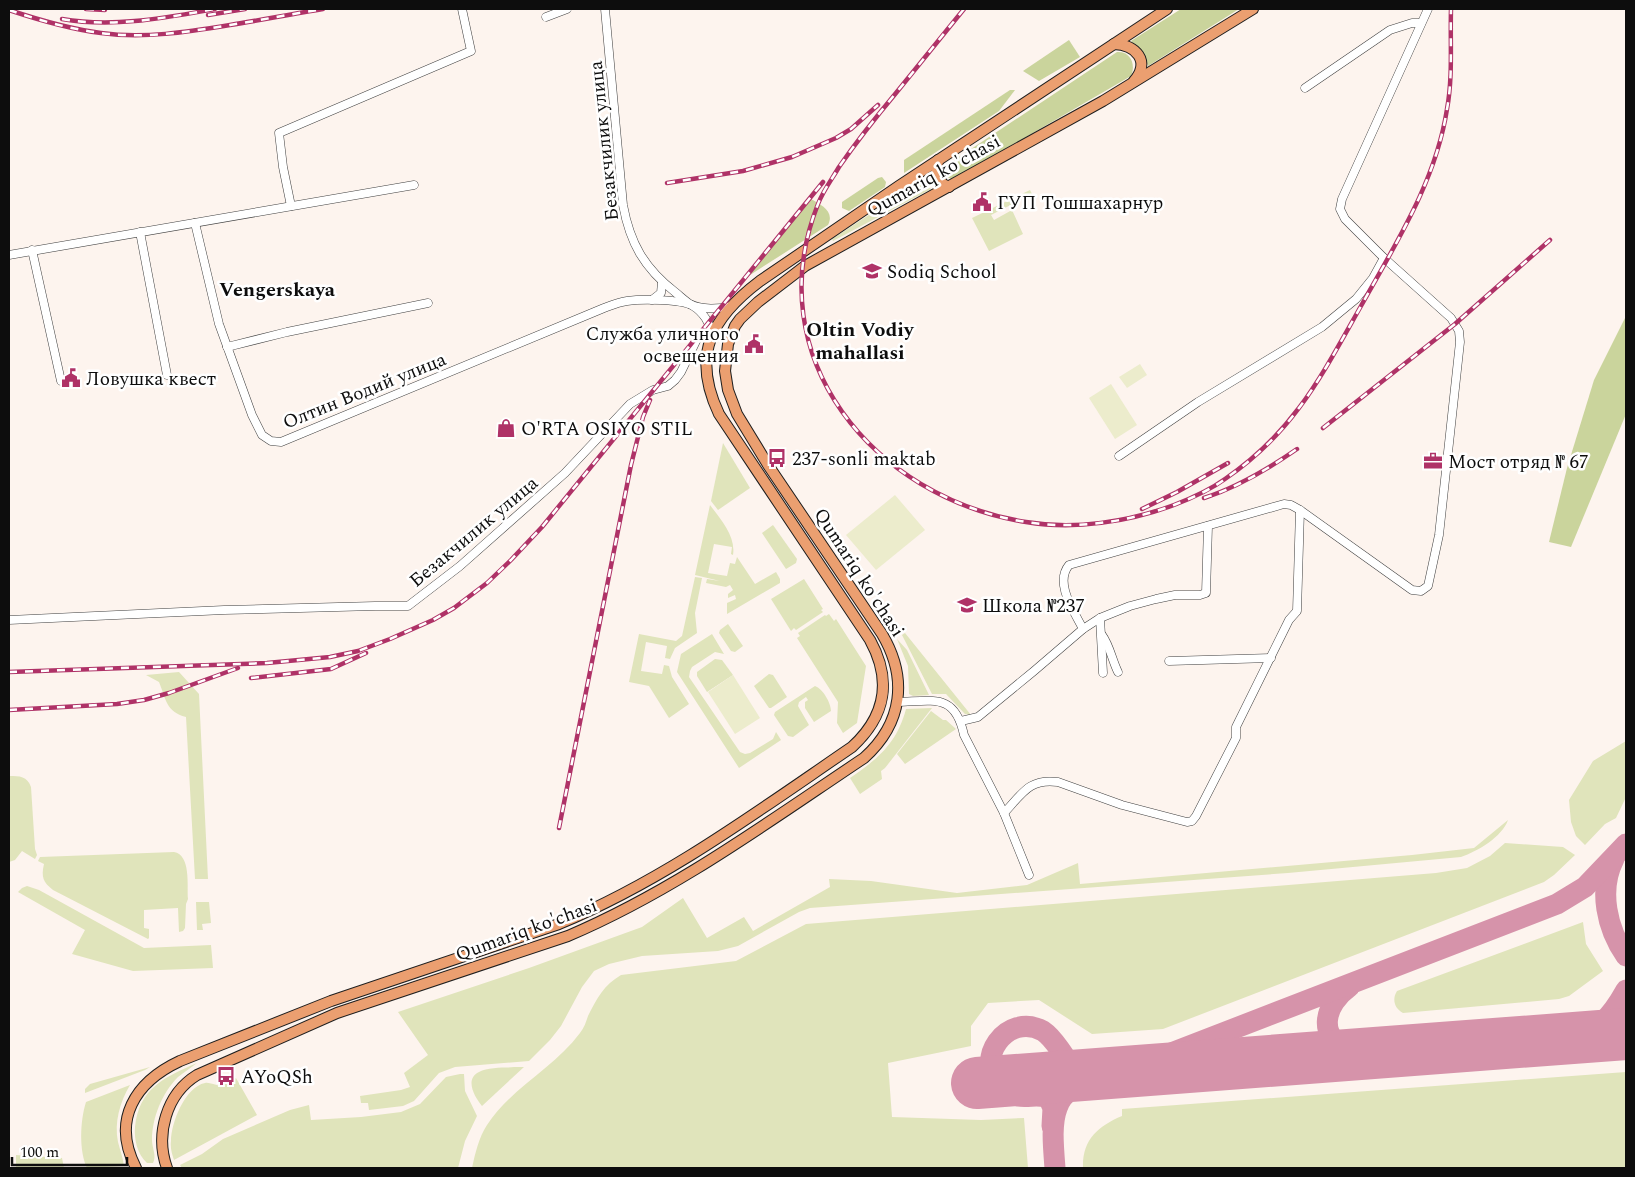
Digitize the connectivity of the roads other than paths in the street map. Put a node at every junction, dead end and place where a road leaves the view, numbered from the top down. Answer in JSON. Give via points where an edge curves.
{"nodes":[{"id":1,"x":462,"y":9,"type":"edge"},
{"id":2,"x":567,"y":9,"type":"edge"},
{"id":3,"x":605,"y":9,"type":"edge"},
{"id":4,"x":1167,"y":9,"type":"edge"},
{"id":5,"x":1253,"y":9,"type":"edge"},
{"id":6,"x":1428,"y":9,"type":"edge"},
{"id":7,"x":546,"y":17,"type":"dead end"},
{"id":8,"x":1421,"y":23,"type":"junction"},
{"id":9,"x":1114,"y":44,"type":"junction"},
{"id":10,"x":1132,"y":84,"type":"junction"},
{"id":11,"x":1306,"y":88,"type":"dead end"},
{"id":12,"x":938,"y":160,"type":"junction"},
{"id":13,"x":414,"y":185,"type":"dead end"},
{"id":14,"x":949,"y":187,"type":"junction"},
{"id":15,"x":291,"y":206,"type":"junction"},
{"id":16,"x":195,"y":222,"type":"junction"},
{"id":17,"x":140,"y":232,"type":"junction"},
{"id":18,"x":819,"y":240,"type":"junction"},
{"id":19,"x":32,"y":250,"type":"junction"},
{"id":20,"x":828,"y":253,"type":"junction"},
{"id":21,"x":9,"y":255,"type":"edge"},
{"id":22,"x":1384,"y":258,"type":"junction"},
{"id":23,"x":662,"y":282,"type":"junction"},
{"id":24,"x":651,"y":301,"type":"junction"},
{"id":25,"x":428,"y":303,"type":"dead end"},
{"id":26,"x":691,"y":305,"type":"junction"},
{"id":27,"x":732,"y":306,"type":"junction"},
{"id":28,"x":712,"y":334,"type":"junction"},
{"id":29,"x":227,"y":347,"type":"junction"},
{"id":30,"x":167,"y":375,"type":"dead end"},
{"id":31,"x":61,"y":382,"type":"dead end"},
{"id":32,"x":1119,"y":456,"type":"dead end"},
{"id":33,"x":1300,"y":510,"type":"junction"},
{"id":34,"x":1208,"y":526,"type":"junction"},
{"id":35,"x":830,"y":556,"type":"junction"},
{"id":36,"x":819,"y":564,"type":"junction"},
{"id":37,"x":1100,"y":618,"type":"junction"},
{"id":38,"x":9,"y":620,"type":"edge"},
{"id":39,"x":1083,"y":629,"type":"junction"},
{"id":40,"x":1102,"y":635,"type":"junction"},
{"id":41,"x":1271,"y":658,"type":"junction"},
{"id":42,"x":1169,"y":661,"type":"dead end"},
{"id":43,"x":1118,"y":672,"type":"dead end"},
{"id":44,"x":1103,"y":673,"type":"dead end"},
{"id":45,"x":898,"y":702,"type":"junction"},
{"id":46,"x":961,"y":721,"type":"junction"},
{"id":47,"x":1004,"y":813,"type":"junction"},
{"id":48,"x":753,"y":814,"type":"junction"},
{"id":49,"x":761,"y":827,"type":"junction"},
{"id":50,"x":1029,"y":875,"type":"dead end"},
{"id":51,"x":379,"y":984,"type":"junction"},
{"id":52,"x":384,"y":997,"type":"junction"},
{"id":53,"x":136,"y":1168,"type":"edge"},
{"id":54,"x":166,"y":1168,"type":"edge"}],
"edges":[{"from":1,"to":15,"type":"street","via":[[471,51],[279,133]]},
{"from":2,"to":7,"type":"street"},
{"from":3,"to":23,"type":"street","name":"Безакчилик улица","via":[[626,222],[644,262]]},
{"from":4,"to":9,"type":"main road","name":"Qumariq ko'chasi"},
{"from":5,"to":10,"type":"main road","name":"Qumariq ko'chasi"},
{"from":6,"to":8,"type":"street"},
{"from":8,"to":11,"type":"street","via":[[1390,30]]},
{"from":8,"to":22,"type":"street","via":[[1340,204],[1344,219]]},
{"from":9,"to":10,"type":"main road","via":[[1132,47],[1140,58],[1140,72]]},
{"from":9,"to":12,"type":"main road","name":"Qumariq ko'chasi"},
{"from":10,"to":14,"type":"main road","name":"Qumariq ko'chasi"},
{"from":12,"to":14,"type":"main road","via":[[936,174]]},
{"from":12,"to":18,"type":"main road","name":"Qumariq ko'chasi"},
{"from":13,"to":15,"type":"street"},
{"from":14,"to":20,"type":"main road","name":"Qumariq ko'chasi"},
{"from":15,"to":16,"type":"street"},
{"from":16,"to":17,"type":"street"},
{"from":16,"to":29,"type":"street","name":"Олтин Водий улица"},
{"from":17,"to":19,"type":"street"},
{"from":17,"to":30,"type":"street"},
{"from":18,"to":20,"type":"main road"},
{"from":18,"to":27,"type":"main road","name":"Qumariq ko'chasi","via":[[760,280]]},
{"from":19,"to":21,"type":"street"},
{"from":19,"to":31,"type":"street"},
{"from":20,"to":35,"type":"main road","name":"Qumariq ko'chasi","via":[[805,266],[740,319],[728,344],[725,371],[737,414]]},
{"from":22,"to":32,"type":"street","via":[[1356,300],[1322,327],[1198,402]]},
{"from":22,"to":33,"type":"street","via":[[1444,310],[1460,334],[1439,535],[1430,583],[1419,592],[1406,586]]},
{"from":23,"to":24,"type":"street","via":[[660,293]]},
{"from":23,"to":26,"type":"street","name":"Безакчилик улица"},
{"from":24,"to":26,"type":"street","name":"Олтин Водий улица"},
{"from":24,"to":29,"type":"street","name":"Олтин Водий улица","via":[[628,301],[604,308],[281,442],[266,439],[258,430]]},
{"from":25,"to":29,"type":"street"},
{"from":26,"to":27,"type":"street","name":"Олтин Водий улица"},
{"from":26,"to":28,"type":"street","via":[[704,317]]},
{"from":27,"to":28,"type":"main road","name":"Qumariq ko'chasi"},
{"from":28,"to":36,"type":"main road","name":"Qumariq ko'chasi","via":[[707,369],[715,406]]},
{"from":28,"to":38,"type":"street","name":"Безакчилик улица","via":[[698,337],[675,380],[630,404],[565,473],[460,566],[408,606]]},
{"from":33,"to":34,"type":"street","via":[[1284,504]]},
{"from":33,"to":41,"type":"street","via":[[1298,608]]},
{"from":34,"to":37,"type":"street","via":[[1206,593],[1156,599]]},
{"from":34,"to":39,"type":"street","via":[[1069,565],[1062,583]]},
{"from":35,"to":36,"type":"main road"},
{"from":35,"to":45,"type":"main road","name":"Qumariq ko'chasi","via":[[888,644],[895,662]]},
{"from":36,"to":48,"type":"main road","name":"Qumariq ko'chasi","via":[[877,654],[882,675],[881,705],[867,731],[852,747]]},
{"from":37,"to":39,"type":"street"},
{"from":37,"to":40,"type":"street"},
{"from":39,"to":46,"type":"street","via":[[978,717]]},
{"from":40,"to":43,"type":"street"},
{"from":40,"to":44,"type":"street"},
{"from":41,"to":42,"type":"street"},
{"from":41,"to":47,"type":"street","via":[[1236,727],[1236,738],[1192,821],[1155,815],[1048,780],[1032,784]]},
{"from":45,"to":46,"type":"street","via":[[943,703],[954,709]]},
{"from":45,"to":49,"type":"main road","name":"Qumariq ko'chasi","via":[[886,733],[870,753]]},
{"from":46,"to":47,"type":"street","via":[[964,735]]},
{"from":47,"to":50,"type":"street"},
{"from":48,"to":49,"type":"main road"},
{"from":48,"to":51,"type":"main road","name":"Qumariq ko'chasi","via":[[650,880],[589,911]]},
{"from":49,"to":52,"type":"main road","name":"Qumariq ko'chasi","via":[[660,891],[598,923]]},
{"from":51,"to":52,"type":"main road"},
{"from":51,"to":53,"type":"main road","name":"Qumariq ko'chasi","via":[[180,1061],[153,1077],[135,1096],[127,1120],[127,1145]]},
{"from":52,"to":54,"type":"main road","name":"Qumariq ko'chasi","via":[[323,1019],[190,1079],[172,1100],[165,1122],[162,1148]]}]}
